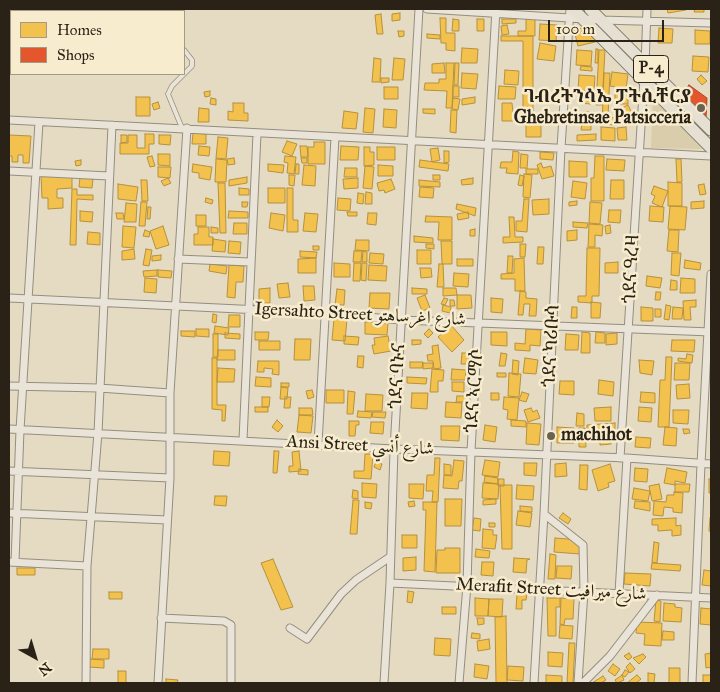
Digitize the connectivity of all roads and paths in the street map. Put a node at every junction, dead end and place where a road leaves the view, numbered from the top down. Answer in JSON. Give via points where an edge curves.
{"nodes":[{"id":1,"x":419,"y":9,"type":"edge"},
{"id":2,"x":427,"y":9,"type":"edge"},
{"id":3,"x":648,"y":9,"type":"edge"},
{"id":4,"x":496,"y":11,"type":"edge"},
{"id":5,"x":571,"y":12,"type":"edge"},
{"id":6,"x":586,"y":14,"type":"edge"},
{"id":7,"x":601,"y":20,"type":"junction"},
{"id":8,"x":647,"y":21,"type":"junction"},
{"id":9,"x":711,"y":24,"type":"edge"},
{"id":10,"x":185,"y":51,"type":"edge"},
{"id":11,"x":645,"y":64,"type":"junction"},
{"id":12,"x":185,"y":73,"type":"edge"},
{"id":13,"x":183,"y":75,"type":"edge"},
{"id":14,"x":644,"y":81,"type":"junction"},
{"id":15,"x":9,"y":120,"type":"edge"},
{"id":16,"x":39,"y":122,"type":"junction"},
{"id":17,"x":112,"y":125,"type":"junction"},
{"id":18,"x":185,"y":128,"type":"junction"},
{"id":19,"x":711,"y":130,"type":"edge"},
{"id":20,"x":257,"y":134,"type":"junction"},
{"id":21,"x":335,"y":138,"type":"junction"},
{"id":22,"x":412,"y":142,"type":"junction"},
{"id":23,"x":488,"y":144,"type":"junction"},
{"id":24,"x":561,"y":148,"type":"junction"},
{"id":25,"x":711,"y":148,"type":"edge"},
{"id":26,"x":639,"y":152,"type":"junction"},
{"id":27,"x":711,"y":156,"type":"edge"},
{"id":28,"x":9,"y":170,"type":"edge"},
{"id":29,"x":36,"y":172,"type":"junction"},
{"id":30,"x":109,"y":176,"type":"junction"},
{"id":31,"x":178,"y":259,"type":"junction"},
{"id":32,"x":250,"y":262,"type":"junction"},
{"id":33,"x":711,"y":274,"type":"edge"},
{"id":34,"x":9,"y":298,"type":"edge"},
{"id":35,"x":30,"y":299,"type":"junction"},
{"id":36,"x":104,"y":302,"type":"junction"},
{"id":37,"x":175,"y":306,"type":"junction"},
{"id":38,"x":250,"y":309,"type":"junction"},
{"id":39,"x":324,"y":313,"type":"junction"},
{"id":40,"x":402,"y":320,"type":"junction"},
{"id":41,"x":480,"y":322,"type":"junction"},
{"id":42,"x":554,"y":325,"type":"junction"},
{"id":43,"x":629,"y":328,"type":"junction"},
{"id":44,"x":709,"y":332,"type":"edge"},
{"id":45,"x":9,"y":386,"type":"edge"},
{"id":46,"x":24,"y":387,"type":"junction"},
{"id":47,"x":99,"y":388,"type":"junction"},
{"id":48,"x":170,"y":393,"type":"junction"},
{"id":49,"x":9,"y":429,"type":"edge"},
{"id":50,"x":20,"y":430,"type":"junction"},
{"id":51,"x":98,"y":433,"type":"junction"},
{"id":52,"x":169,"y":436,"type":"junction"},
{"id":53,"x":243,"y":440,"type":"junction"},
{"id":54,"x":318,"y":444,"type":"junction"},
{"id":55,"x":394,"y":449,"type":"junction"},
{"id":56,"x":471,"y":451,"type":"junction"},
{"id":57,"x":546,"y":455,"type":"junction"},
{"id":58,"x":623,"y":458,"type":"junction"},
{"id":59,"x":701,"y":464,"type":"junction"},
{"id":60,"x":711,"y":464,"type":"edge"},
{"id":61,"x":9,"y":471,"type":"edge"},
{"id":62,"x":19,"y":471,"type":"junction"},
{"id":63,"x":94,"y":473,"type":"junction"},
{"id":64,"x":170,"y":478,"type":"junction"},
{"id":65,"x":9,"y":513,"type":"edge"},
{"id":66,"x":17,"y":513,"type":"junction"},
{"id":67,"x":544,"y":514,"type":"junction"},
{"id":68,"x":91,"y":516,"type":"junction"},
{"id":69,"x":167,"y":520,"type":"junction"},
{"id":70,"x":390,"y":557,"type":"junction"},
{"id":71,"x":12,"y":562,"type":"edge"},
{"id":72,"x":88,"y":566,"type":"junction"},
{"id":73,"x":390,"y":583,"type":"junction"},
{"id":74,"x":467,"y":585,"type":"junction"},
{"id":75,"x":540,"y":589,"type":"junction"},
{"id":76,"x":584,"y":591,"type":"junction"},
{"id":77,"x":619,"y":593,"type":"junction"},
{"id":78,"x":657,"y":595,"type":"junction"},
{"id":79,"x":696,"y":597,"type":"junction"},
{"id":80,"x":711,"y":598,"type":"edge"},
{"id":81,"x":161,"y":618,"type":"junction"},
{"id":82,"x":290,"y":628,"type":"dead end"},
{"id":83,"x":86,"y":683,"type":"edge"},
{"id":84,"x":158,"y":683,"type":"edge"},
{"id":85,"x":231,"y":683,"type":"edge"},
{"id":86,"x":384,"y":683,"type":"edge"},
{"id":87,"x":459,"y":683,"type":"edge"},
{"id":88,"x":534,"y":683,"type":"edge"},
{"id":89,"x":578,"y":683,"type":"edge"},
{"id":90,"x":583,"y":683,"type":"edge"},
{"id":91,"x":692,"y":683,"type":"edge"}],
"edges":[{"from":1,"to":22,"type":"street","name":"ጎደና ባኑና"},
{"from":2,"to":4,"type":"street"},
{"from":3,"to":8,"type":"street","name":"ጎደና ዓረዛ"},
{"from":4,"to":5,"type":"street"},
{"from":4,"to":23,"type":"street","name":"ጎደና ኣርማሶ"},
{"from":5,"to":6,"type":"highway","number":"P-4"},
{"from":5,"to":24,"type":"street","name":"ጎደና ካሪቡሳ"},
{"from":6,"to":7,"type":"highway","number":"P-4"},
{"from":6,"to":14,"type":"highway","number":"P-4"},
{"from":7,"to":8,"type":"street"},
{"from":7,"to":11,"type":"highway","number":"P-4"},
{"from":8,"to":9,"type":"street"},
{"from":8,"to":11,"type":"street","name":"ጎደና ዓረዛ"},
{"from":10,"to":12,"type":"lane","via":[[192,60],[192,66]]},
{"from":11,"to":14,"type":"street","name":"ጎደና ዓረዛ"},
{"from":11,"to":19,"type":"highway","number":"P-4"},
{"from":13,"to":18,"type":"lane","via":[[168,94]]},
{"from":14,"to":25,"type":"highway","number":"P-4"},
{"from":14,"to":26,"type":"street","name":"ጎደና ዓረዛ"},
{"from":15,"to":16,"type":"street"},
{"from":16,"to":17,"type":"street"},
{"from":16,"to":29,"type":"street"},
{"from":17,"to":18,"type":"street"},
{"from":17,"to":30,"type":"street"},
{"from":18,"to":20,"type":"street"},
{"from":18,"to":31,"type":"street"},
{"from":20,"to":21,"type":"street"},
{"from":20,"to":32,"type":"street"},
{"from":21,"to":22,"type":"street"},
{"from":21,"to":39,"type":"street"},
{"from":22,"to":23,"type":"street"},
{"from":22,"to":40,"type":"street","name":"ጎደና ባኑና"},
{"from":23,"to":24,"type":"street"},
{"from":23,"to":41,"type":"street","name":"ጎደና ኣርማሶ"},
{"from":24,"to":26,"type":"street"},
{"from":24,"to":42,"type":"street","name":"ጎደና ካሪቡሳ"},
{"from":26,"to":27,"type":"street"},
{"from":26,"to":43,"type":"street","name":"ጎደና ዓረዛ"},
{"from":28,"to":29,"type":"street"},
{"from":29,"to":30,"type":"street"},
{"from":29,"to":35,"type":"street"},
{"from":30,"to":36,"type":"street"},
{"from":31,"to":32,"type":"street"},
{"from":31,"to":37,"type":"street"},
{"from":32,"to":38,"type":"street"},
{"from":33,"to":44,"type":"street"},
{"from":34,"to":35,"type":"street","name":"Igersahto Street شارع اغرساهتو"},
{"from":35,"to":36,"type":"street","name":"Igersahto Street شارع اغرساهتو"},
{"from":35,"to":46,"type":"street"},
{"from":36,"to":37,"type":"street","name":"Igersahto Street شارع اغرساهتو"},
{"from":36,"to":47,"type":"street"},
{"from":37,"to":38,"type":"street","name":"Igersahto Street شارع اغرساهتو"},
{"from":37,"to":48,"type":"street"},
{"from":38,"to":39,"type":"street","name":"Igersahto Street شارع اغرساهتو"},
{"from":38,"to":53,"type":"street"},
{"from":39,"to":40,"type":"street","name":"Igersahto Street شارع اغرساهتو"},
{"from":39,"to":54,"type":"street"},
{"from":40,"to":41,"type":"street","name":"Igersahto Street شارع اغرساهتو"},
{"from":40,"to":55,"type":"street","name":"ጎደና ባኑና"},
{"from":41,"to":42,"type":"street","name":"Igersahto Street شارع اغرساهتو"},
{"from":41,"to":56,"type":"street","name":"ጎደና ኣርማሶ"},
{"from":42,"to":43,"type":"street","name":"Igersahto Street شارع اغرساهتو"},
{"from":42,"to":57,"type":"street","name":"ጎደና ካሪቡሳ"},
{"from":43,"to":44,"type":"street","name":"Igersahto Street شارع اغرساهتو"},
{"from":43,"to":58,"type":"street","name":"ጎደና ዓረዛ"},
{"from":44,"to":59,"type":"street"},
{"from":45,"to":46,"type":"street"},
{"from":46,"to":47,"type":"street"},
{"from":46,"to":50,"type":"street"},
{"from":47,"to":48,"type":"street"},
{"from":47,"to":51,"type":"street"},
{"from":48,"to":52,"type":"street"},
{"from":49,"to":50,"type":"street","name":"Ansi Street شارع أنسي"},
{"from":50,"to":51,"type":"street","name":"Ansi Street شارع أنسي"},
{"from":50,"to":62,"type":"street"},
{"from":51,"to":52,"type":"street","name":"Ansi Street شارع أنسي"},
{"from":51,"to":63,"type":"street"},
{"from":52,"to":53,"type":"street","name":"Ansi Street شارع أنسي"},
{"from":52,"to":64,"type":"street"},
{"from":53,"to":54,"type":"street","name":"Ansi Street شارع أنسي"},
{"from":54,"to":55,"type":"street","name":"Ansi Street شارع أنسي"},
{"from":55,"to":56,"type":"street","name":"Ansi Street شارع أنسي"},
{"from":55,"to":70,"type":"street","name":"ጎደና ባኑና"},
{"from":56,"to":57,"type":"street","name":"Ansi Street شارع أنسي"},
{"from":56,"to":74,"type":"street","name":"ጎደና ኣርማሶ"},
{"from":57,"to":58,"type":"street","name":"Ansi Street شارع أنسي"},
{"from":57,"to":67,"type":"street","name":"ጎደና ካሪቡሳ"},
{"from":58,"to":59,"type":"street","name":"Ansi Street شارع أنسي"},
{"from":58,"to":77,"type":"street","name":"ጎደና ዓረዛ"},
{"from":59,"to":60,"type":"street","name":"Ansi Street شارع أنسي"},
{"from":59,"to":79,"type":"street"},
{"from":61,"to":62,"type":"street"},
{"from":62,"to":63,"type":"street"},
{"from":62,"to":66,"type":"street"},
{"from":63,"to":64,"type":"street"},
{"from":63,"to":68,"type":"street"},
{"from":64,"to":69,"type":"street"},
{"from":65,"to":66,"type":"street"},
{"from":66,"to":68,"type":"street"},
{"from":66,"to":71,"type":"street"},
{"from":67,"to":75,"type":"street","name":"ጎደና ካሪቡሳ"},
{"from":67,"to":76,"type":"street","via":[[583,545]]},
{"from":68,"to":69,"type":"street"},
{"from":68,"to":72,"type":"street"},
{"from":69,"to":81,"type":"street"},
{"from":70,"to":73,"type":"street","name":"ጎደና ባኑና"},
{"from":70,"to":82,"type":"street","via":[[341,594],[307,639]]},
{"from":71,"to":72,"type":"street"},
{"from":72,"to":83,"type":"street"},
{"from":73,"to":74,"type":"street","name":"Merafit Street شارع ميرافيت"},
{"from":73,"to":86,"type":"street","name":"ጎደና ባኑና"},
{"from":74,"to":75,"type":"street","name":"Merafit Street شارع ميرافيت"},
{"from":74,"to":87,"type":"street","name":"ጎደና ኣርማሶ"},
{"from":75,"to":76,"type":"street","name":"Merafit Street شارع ميرافيت"},
{"from":75,"to":88,"type":"street","name":"ጎደና ካሪቡሳ"},
{"from":76,"to":77,"type":"street","name":"Merafit Street شارع ميرافيت"},
{"from":76,"to":89,"type":"street"},
{"from":77,"to":78,"type":"street","name":"Merafit Street شارع ميرافيت"},
{"from":78,"to":79,"type":"street","name":"Merafit Street شارع ميرافيت"},
{"from":78,"to":90,"type":"street","via":[[610,656]]},
{"from":79,"to":80,"type":"street","name":"Merafit Street شارع ميرافيت"},
{"from":79,"to":91,"type":"street"},
{"from":81,"to":84,"type":"street"},
{"from":81,"to":85,"type":"street","via":[[231,625]]}]}
